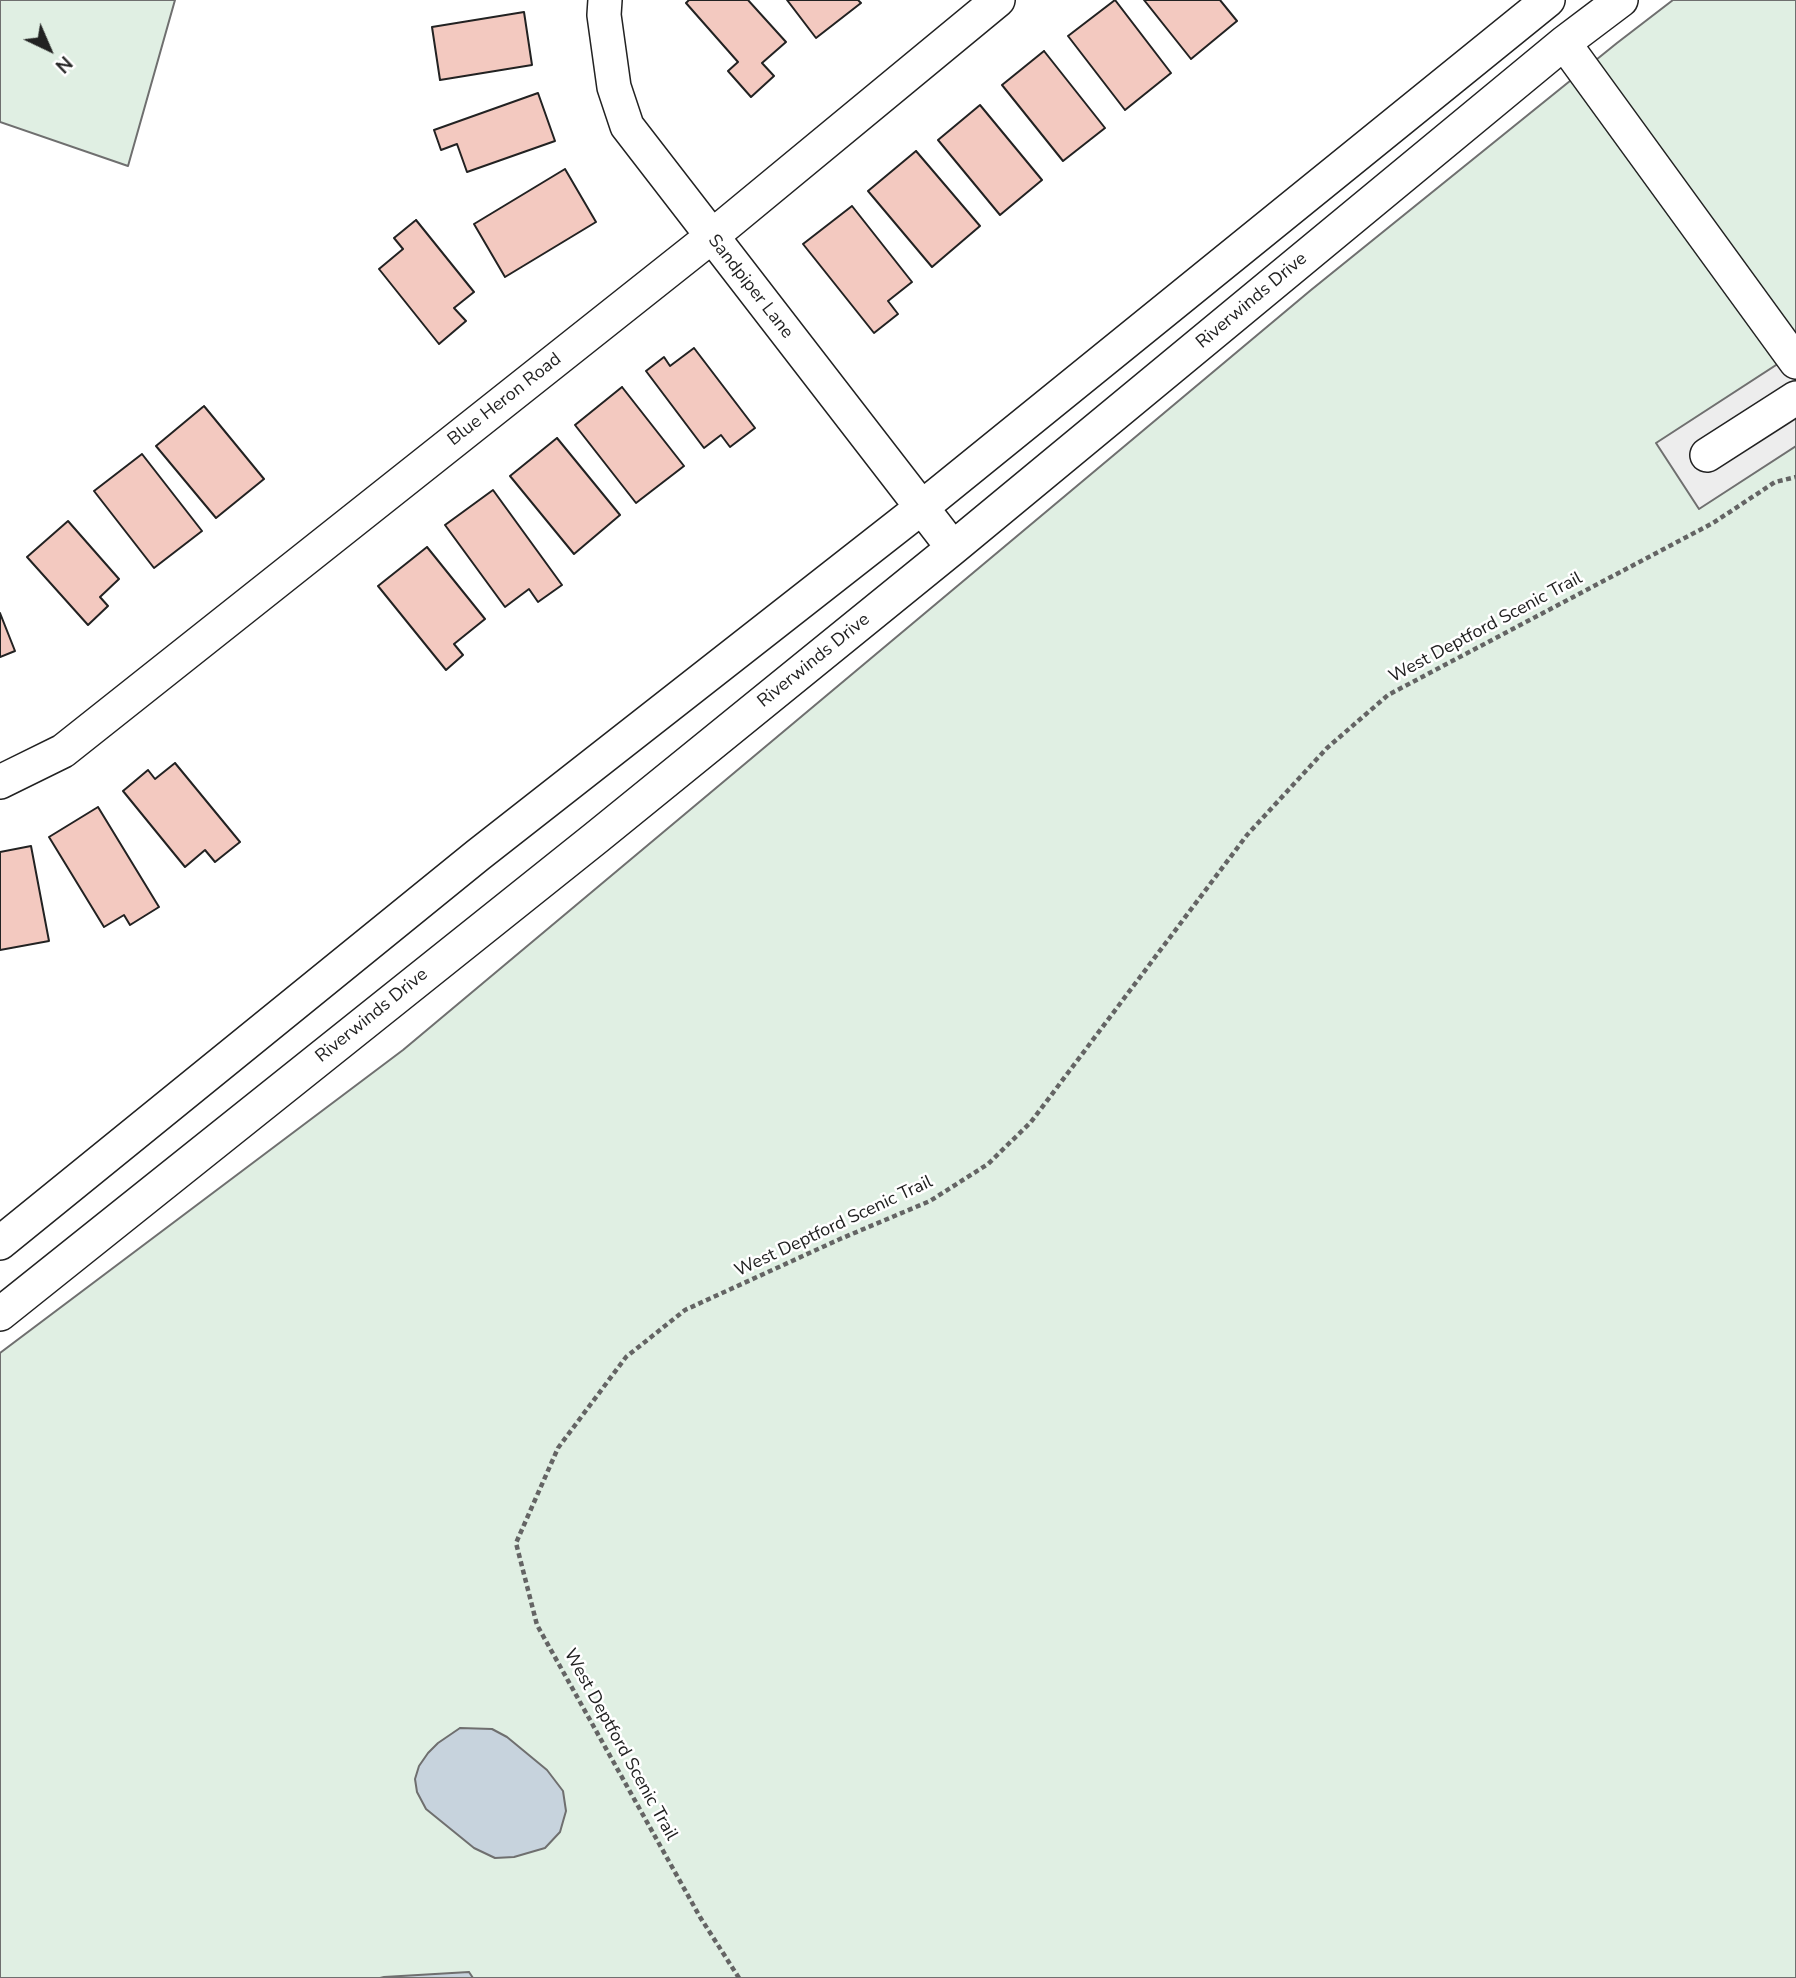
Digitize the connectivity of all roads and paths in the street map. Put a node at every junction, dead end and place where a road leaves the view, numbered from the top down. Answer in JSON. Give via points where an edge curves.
{"nodes":[{"id":1,"x":605,"y":0,"type":"edge"},
{"id":2,"x":998,"y":0,"type":"edge"},
{"id":3,"x":1548,"y":0,"type":"edge"},
{"id":4,"x":1621,"y":0,"type":"edge"},
{"id":5,"x":1564,"y":43,"type":"junction"},
{"id":6,"x":711,"y":237,"type":"junction"},
{"id":7,"x":1796,"y":362,"type":"edge"},
{"id":8,"x":1796,"y":398,"type":"edge"},
{"id":9,"x":1707,"y":455,"type":"dead end"},
{"id":10,"x":1796,"y":477,"type":"edge"},
{"id":11,"x":921,"y":508,"type":"junction"},
{"id":12,"x":953,"y":548,"type":"junction"},
{"id":13,"x":0,"y":782,"type":"edge"},
{"id":14,"x":0,"y":1243,"type":"edge"},
{"id":15,"x":0,"y":1314,"type":"edge"},
{"id":16,"x":739,"y":1978,"type":"edge"}],
"edges":[{"from":1,"to":6,"type":"street","name":"Sandpiper Lane","via":[[614,87],[627,126]]},
{"from":2,"to":6,"type":"street","name":"Blue Heron Road"},
{"from":3,"to":11,"type":"street"},
{"from":4,"to":5,"type":"street","name":"Riverwinds Drive"},
{"from":5,"to":7,"type":"street"},
{"from":5,"to":12,"type":"street","name":"Riverwinds Drive"},
{"from":6,"to":11,"type":"street","name":"Sandpiper Lane"},
{"from":6,"to":13,"type":"street","name":"Blue Heron Road","via":[[63,751]]},
{"from":8,"to":9,"type":"street"},
{"from":10,"to":16,"type":"path","name":"West Deptford Scenic Trail","via":[[1775,482],[1713,523],[1388,695],[1326,748],[1247,835],[1031,1122],[988,1164],[930,1201],[685,1310],[626,1357],[558,1448],[516,1542],[537,1625],[700,1917]]},
{"from":11,"to":12,"type":"street","name":"Sandpiper Lane"},
{"from":11,"to":14,"type":"street","via":[[478,855]]},
{"from":12,"to":15,"type":"street","name":"Riverwinds Drive"}]}
